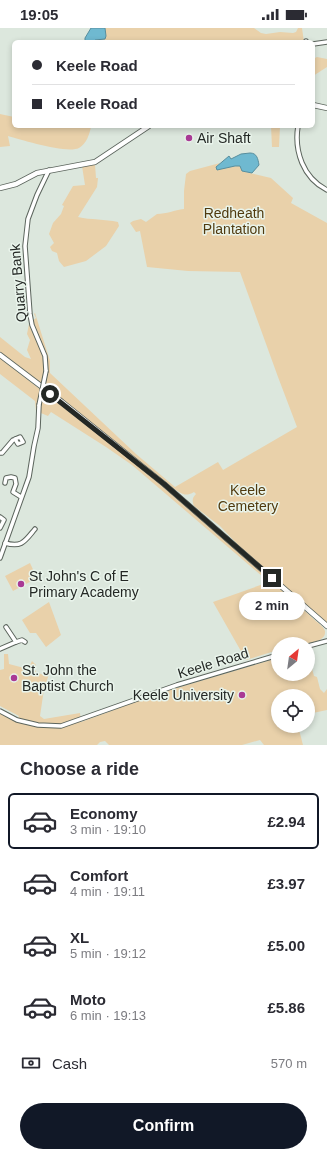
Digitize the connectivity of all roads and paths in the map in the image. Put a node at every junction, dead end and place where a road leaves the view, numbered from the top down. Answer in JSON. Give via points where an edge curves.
{"nodes":[{"id":1,"x":327,"y":42,"type":"edge"},
{"id":2,"x":315,"y":44,"type":"edge"},
{"id":3,"x":315,"y":105,"type":"edge"},
{"id":4,"x":327,"y":108,"type":"edge"},
{"id":5,"x":146,"y":128,"type":"edge"},
{"id":6,"x":298,"y":128,"type":"edge"},
{"id":7,"x":48,"y":170,"type":"junction"},
{"id":8,"x":0,"y":188,"type":"edge"},
{"id":9,"x":327,"y":190,"type":"edge"},
{"id":10,"x":0,"y":355,"type":"edge"},
{"id":11,"x":15,"y":439,"type":"dead end"},
{"id":12,"x":0,"y":453,"type":"edge"},
{"id":13,"x":5,"y":483,"type":"dead end"},
{"id":14,"x":21,"y":497,"type":"junction"},
{"id":15,"x":0,"y":517,"type":"edge"},
{"id":16,"x":0,"y":528,"type":"edge"},
{"id":17,"x":36,"y":529,"type":"dead end"},
{"id":18,"x":5,"y":543,"type":"junction"},
{"id":19,"x":0,"y":558,"type":"edge"},
{"id":20,"x":327,"y":626,"type":"edge"},
{"id":21,"x":6,"y":627,"type":"dead end"},
{"id":22,"x":327,"y":641,"type":"edge"},
{"id":23,"x":16,"y":642,"type":"junction"},
{"id":24,"x":26,"y":642,"type":"dead end"},
{"id":25,"x":315,"y":644,"type":"edge"},
{"id":26,"x":0,"y":649,"type":"edge"},
{"id":27,"x":271,"y":656,"type":"edge"},
{"id":28,"x":0,"y":711,"type":"edge"}],
"edges":[{"from":1,"to":2,"type":"street"},
{"from":3,"to":4,"type":"main road"},
{"from":5,"to":7,"type":"main road","via":[[95,162]]},
{"from":6,"to":9,"type":"street","via":[[299,157],[304,168],[312,179]]},
{"from":7,"to":8,"type":"main road"},
{"from":7,"to":14,"type":"street","name":"Quarry Bank","bridge":true,"via":[[28,219],[24,246],[30,314],[45,356],[46,371],[29,477]]},
{"from":10,"to":20,"type":"main road","via":[[164,484]]},
{"from":11,"to":12,"type":"street"},
{"from":13,"to":14,"type":"street","via":[[6,478],[15,478],[16,484],[12,492]]},
{"from":14,"to":18,"type":"street"},
{"from":15,"to":16,"type":"street","via":[[4,520]]},
{"from":17,"to":18,"type":"street","via":[[20,544],[14,546]]},
{"from":18,"to":19,"type":"street"},
{"from":21,"to":23,"type":"street"},
{"from":22,"to":25,"type":"street"},
{"from":23,"to":24,"type":"street"},
{"from":23,"to":26,"type":"street"},
{"from":27,"to":28,"type":"street","name":"Keele Road","via":[[176,685],[61,726],[38,726],[17,720]]}]}
